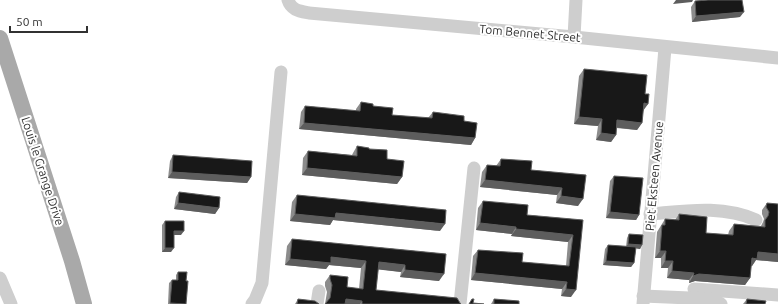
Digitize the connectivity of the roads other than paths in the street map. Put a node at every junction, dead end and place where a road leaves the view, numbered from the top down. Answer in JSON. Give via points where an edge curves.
{"nodes":[{"id":1,"x":288,"y":0,"type":"edge"},
{"id":2,"x":576,"y":0,"type":"edge"},
{"id":3,"x":574,"y":37,"type":"junction"},
{"id":4,"x":0,"y":38,"type":"edge"},
{"id":5,"x":665,"y":48,"type":"junction"},
{"id":6,"x":778,"y":58,"type":"edge"},
{"id":7,"x":281,"y":72,"type":"dead end"},
{"id":8,"x":474,"y":168,"type":"dead end"},
{"id":9,"x":650,"y":214,"type":"junction"},
{"id":10,"x":756,"y":220,"type":"dead end"},
{"id":11,"x":0,"y":278,"type":"edge"},
{"id":12,"x":694,"y":289,"type":"dead end"},
{"id":13,"x":319,"y":291,"type":"dead end"},
{"id":14,"x":778,"y":295,"type":"edge"},
{"id":15,"x":643,"y":300,"type":"edge"},
{"id":16,"x":11,"y":304,"type":"edge"},
{"id":17,"x":84,"y":304,"type":"edge"},
{"id":18,"x":252,"y":304,"type":"edge"},
{"id":19,"x":318,"y":304,"type":"edge"},
{"id":20,"x":460,"y":304,"type":"edge"},
{"id":21,"x":721,"y":304,"type":"edge"}],
"edges":[{"from":1,"to":3,"type":"street","name":"Tom Bennet Street","via":[[296,10],[309,13]]},
{"from":2,"to":3,"type":"street"},
{"from":3,"to":5,"type":"street","name":"Tom Bennet Street"},
{"from":4,"to":17,"type":"main road","name":"Louis le Grange Drive"},
{"from":5,"to":6,"type":"street","name":"Tom Bennet Street"},
{"from":5,"to":9,"type":"street","name":"Piet Eksteen Avenue"},
{"from":7,"to":18,"type":"street","via":[[262,284]]},
{"from":8,"to":20,"type":"street"},
{"from":9,"to":10,"type":"street","via":[[698,210],[726,211]]},
{"from":9,"to":15,"type":"street","name":"Piet Eksteen Avenue"},
{"from":11,"to":16,"type":"street"},
{"from":12,"to":14,"type":"street"},
{"from":13,"to":19,"type":"street"},
{"from":15,"to":21,"type":"street","via":[[713,299]]}]}
